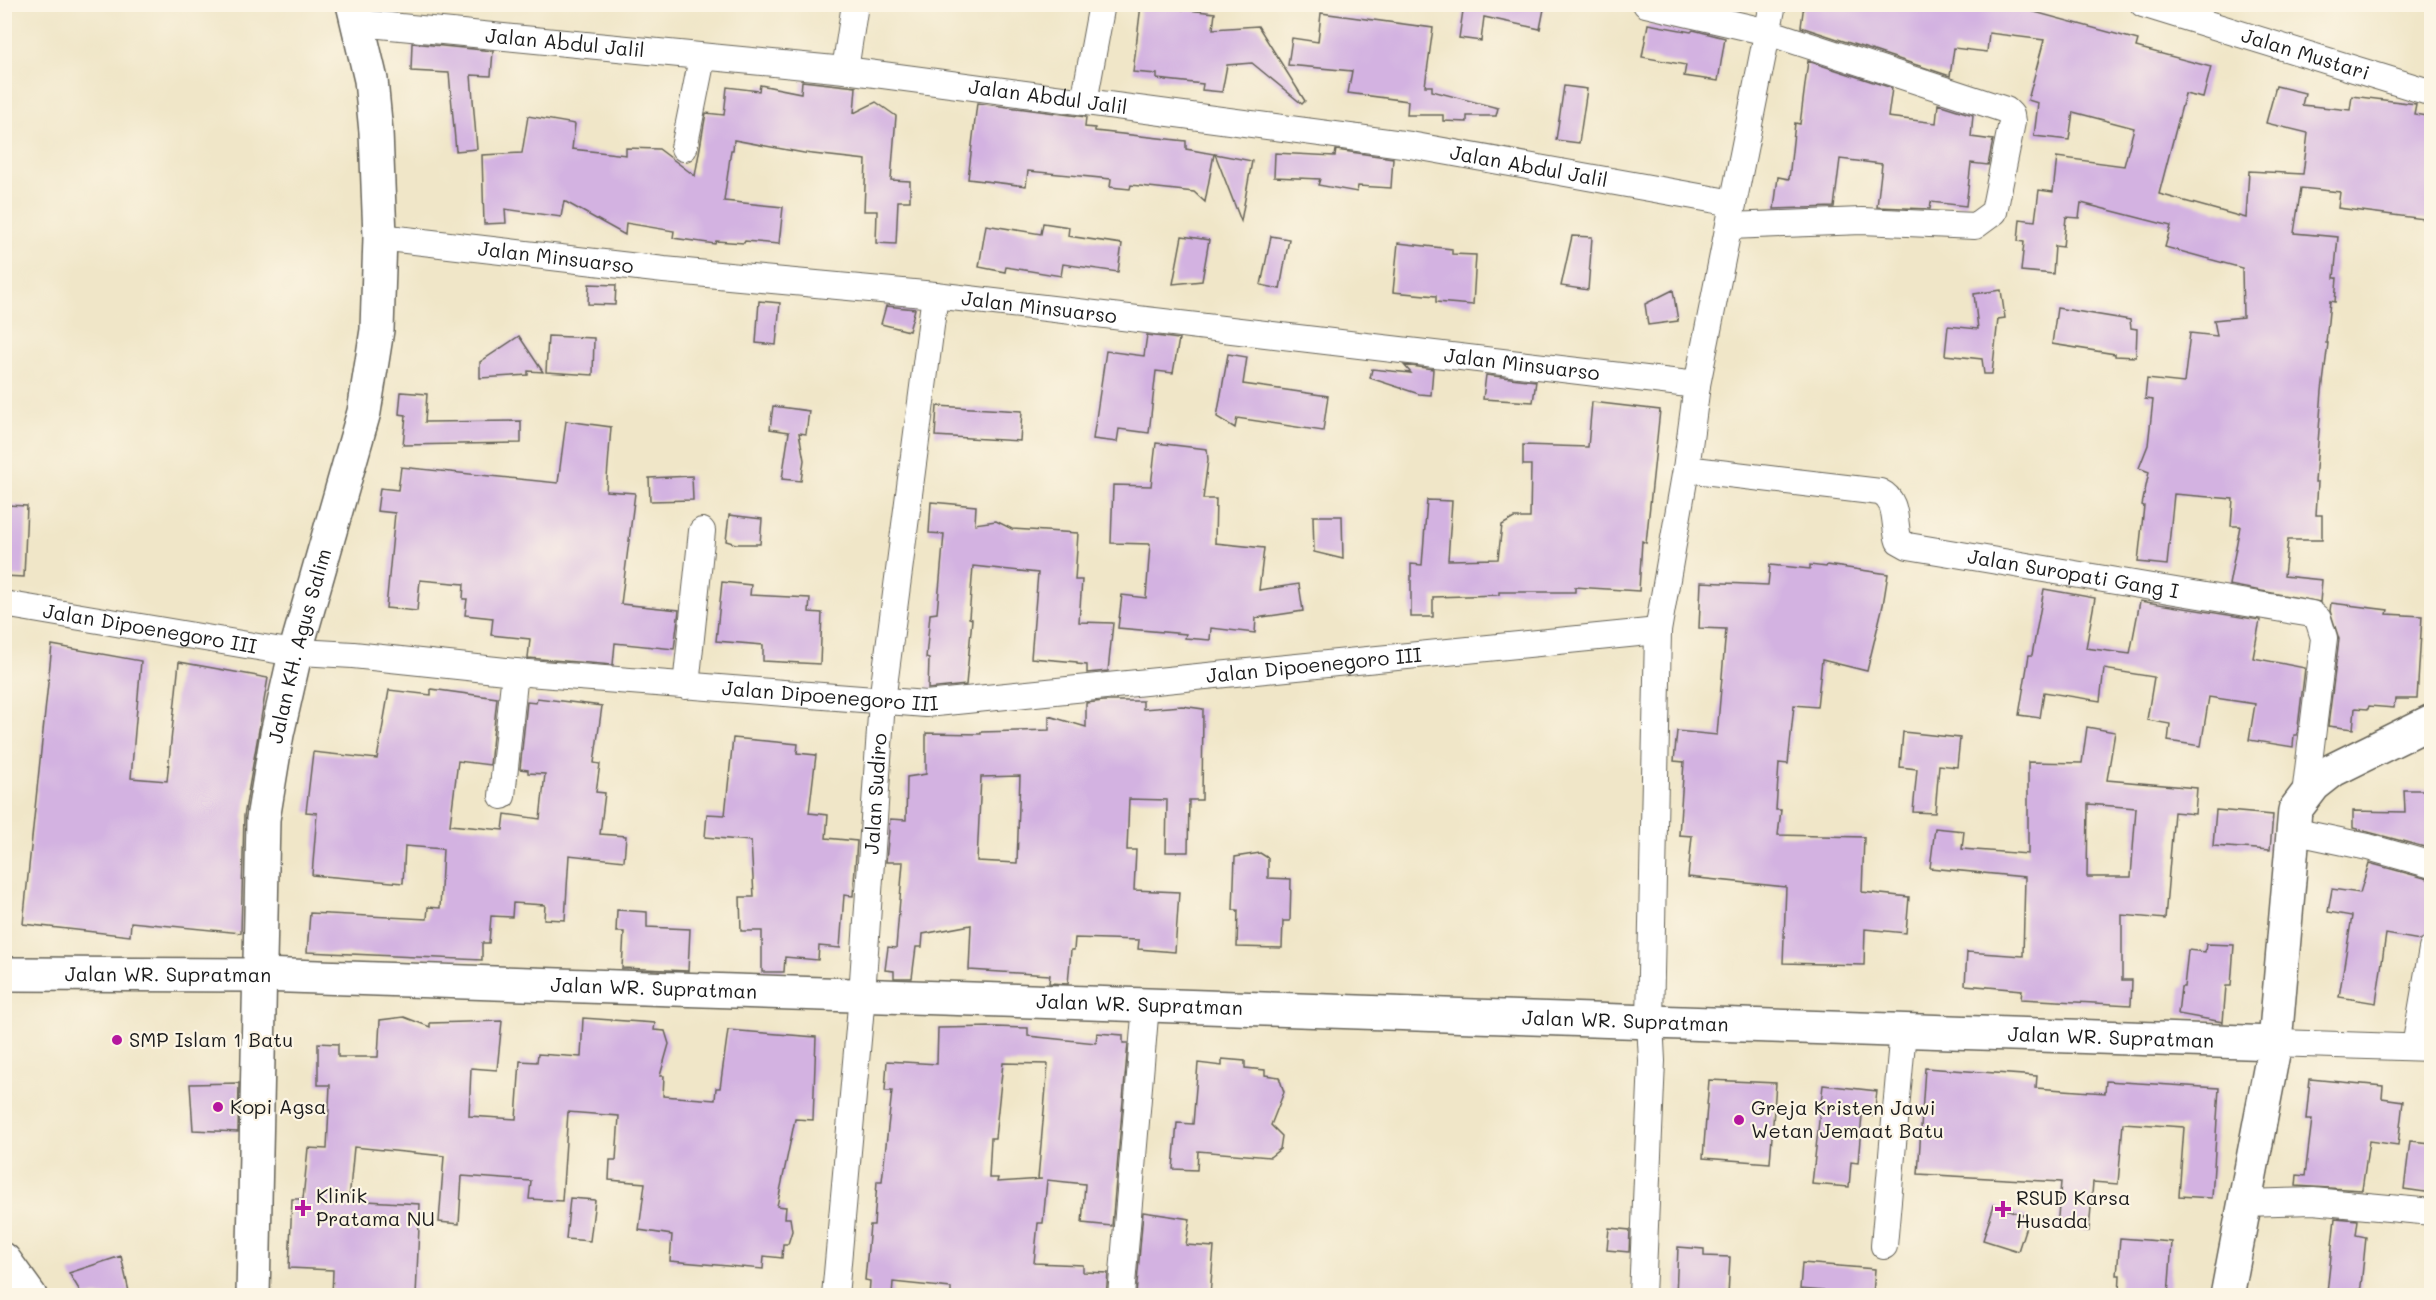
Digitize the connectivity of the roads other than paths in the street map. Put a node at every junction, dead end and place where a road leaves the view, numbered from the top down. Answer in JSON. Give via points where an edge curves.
{"nodes":[{"id":1,"x":855,"y":4,"type":"edge"},
{"id":2,"x":1102,"y":4,"type":"edge"},
{"id":3,"x":1646,"y":4,"type":"edge"},
{"id":4,"x":1773,"y":4,"type":"edge"},
{"id":5,"x":2143,"y":4,"type":"edge"},
{"id":6,"x":356,"y":14,"type":"edge"},
{"id":7,"x":1768,"y":32,"type":"junction"},
{"id":8,"x":702,"y":58,"type":"junction"},
{"id":9,"x":845,"y":70,"type":"junction"},
{"id":10,"x":2432,"y":93,"type":"edge"},
{"id":11,"x":1084,"y":102,"type":"junction"},
{"id":12,"x":684,"y":148,"type":"dead end"},
{"id":13,"x":1731,"y":215,"type":"junction"},
{"id":14,"x":380,"y":237,"type":"junction"},
{"id":15,"x":935,"y":295,"type":"junction"},
{"id":16,"x":1697,"y":385,"type":"junction"},
{"id":17,"x":1686,"y":469,"type":"junction"},
{"id":18,"x":702,"y":531,"type":"dead end"},
{"id":19,"x":4,"y":604,"type":"edge"},
{"id":20,"x":1658,"y":631,"type":"junction"},
{"id":21,"x":296,"y":651,"type":"junction"},
{"id":22,"x":515,"y":672,"type":"junction"},
{"id":23,"x":686,"y":686,"type":"junction"},
{"id":24,"x":882,"y":701,"type":"junction"},
{"id":25,"x":2432,"y":721,"type":"edge"},
{"id":26,"x":2305,"y":795,"type":"junction"},
{"id":27,"x":502,"y":796,"type":"dead end"},
{"id":28,"x":2292,"y":831,"type":"junction"},
{"id":29,"x":2432,"y":865,"type":"edge"},
{"id":30,"x":2432,"y":949,"type":"edge"},
{"id":31,"x":4,"y":974,"type":"edge"},
{"id":32,"x":260,"y":975,"type":"junction"},
{"id":33,"x":862,"y":995,"type":"junction"},
{"id":34,"x":1146,"y":1005,"type":"junction"},
{"id":35,"x":1650,"y":1022,"type":"junction"},
{"id":36,"x":1903,"y":1030,"type":"junction"},
{"id":37,"x":2275,"y":1043,"type":"junction"},
{"id":38,"x":2423,"y":1048,"type":"edge"},
{"id":39,"x":2244,"y":1203,"type":"junction"},
{"id":40,"x":2432,"y":1212,"type":"edge"},
{"id":41,"x":1884,"y":1246,"type":"dead end"},
{"id":42,"x":4,"y":1260,"type":"edge"},
{"id":43,"x":30,"y":1296,"type":"edge"},
{"id":44,"x":253,"y":1296,"type":"edge"},
{"id":45,"x":835,"y":1296,"type":"edge"},
{"id":46,"x":1121,"y":1296,"type":"edge"},
{"id":47,"x":1642,"y":1296,"type":"edge"},
{"id":48,"x":2227,"y":1296,"type":"edge"}],
"edges":[{"from":1,"to":9,"type":"street"},
{"from":2,"to":11,"type":"street"},
{"from":3,"to":7,"type":"street","name":"Jalan Abdul Jalil"},
{"from":4,"to":7,"type":"street"},
{"from":5,"to":10,"type":"street","name":"Jalan Mustari"},
{"from":6,"to":8,"type":"street","name":"Jalan Abdul Jalil"},
{"from":6,"to":14,"type":"main road","name":"Jalan KH. Agus Salim","via":[[371,80]]},
{"from":7,"to":13,"type":"street"},
{"from":7,"to":13,"type":"street","name":"Jalan Abdul Jalil","via":[[2006,110],[2012,122],[1994,212],[1975,226]]},
{"from":8,"to":9,"type":"street","name":"Jalan Abdul Jalil"},
{"from":8,"to":12,"type":"street"},
{"from":9,"to":11,"type":"street","name":"Jalan Abdul Jalil"},
{"from":11,"to":13,"type":"street","name":"Jalan Abdul Jalil","via":[[1410,145]]},
{"from":13,"to":16,"type":"street"},
{"from":14,"to":15,"type":"street","name":"Jalan Minsuarso","via":[[664,270]]},
{"from":14,"to":21,"type":"main road","name":"Jalan KH. Agus Salim","via":[[377,330],[364,412]]},
{"from":15,"to":16,"type":"street","name":"Jalan Minsuarso"},
{"from":15,"to":24,"type":"street","name":"Jalan Sudiro"},
{"from":16,"to":17,"type":"street"},
{"from":17,"to":20,"type":"street"},
{"from":17,"to":26,"type":"street","name":"Jalan Suropati Gang I","via":[[1880,492],[1890,498],[1895,531],[1899,541],[1908,546],[2312,614],[2318,619],[2324,638]]},
{"from":18,"to":23,"type":"street"},
{"from":19,"to":21,"type":"street","name":"Jalan Dipoenegoro III"},
{"from":20,"to":24,"type":"street","name":"Jalan Dipoenegoro III","via":[[926,704]]},
{"from":20,"to":35,"type":"street"},
{"from":21,"to":22,"type":"street","name":"Jalan Dipoenegoro III"},
{"from":21,"to":32,"type":"main road","name":"Jalan KH. Agus Salim","via":[[263,819]]},
{"from":22,"to":23,"type":"street","name":"Jalan Dipoenegoro III"},
{"from":22,"to":27,"type":"street"},
{"from":23,"to":24,"type":"street","name":"Jalan Dipoenegoro III"},
{"from":24,"to":33,"type":"street","name":"Jalan Sudiro"},
{"from":25,"to":26,"type":"main road","via":[[2332,770]]},
{"from":26,"to":28,"type":"main road","via":[[2295,810]]},
{"from":28,"to":29,"type":"street"},
{"from":28,"to":37,"type":"main road"},
{"from":30,"to":38,"type":"street"},
{"from":31,"to":32,"type":"main road","name":"Jalan WR. Supratman"},
{"from":32,"to":33,"type":"main road","name":"Jalan WR. Supratman"},
{"from":32,"to":44,"type":"main road","name":"Jalan KH. Agus Salim"},
{"from":33,"to":34,"type":"main road","name":"Jalan WR. Supratman"},
{"from":33,"to":45,"type":"street","name":"Jalan Sudiro"},
{"from":34,"to":35,"type":"main road","name":"Jalan WR. Supratman"},
{"from":34,"to":46,"type":"street"},
{"from":35,"to":36,"type":"main road","name":"Jalan WR. Supratman"},
{"from":35,"to":47,"type":"street","via":[[1652,1061]]},
{"from":36,"to":37,"type":"main road","name":"Jalan WR. Supratman"},
{"from":36,"to":41,"type":"street"},
{"from":37,"to":38,"type":"street"},
{"from":37,"to":39,"type":"main road"},
{"from":39,"to":40,"type":"street","via":[[2313,1201]]},
{"from":39,"to":48,"type":"main road"},
{"from":42,"to":43,"type":"main road"}]}
